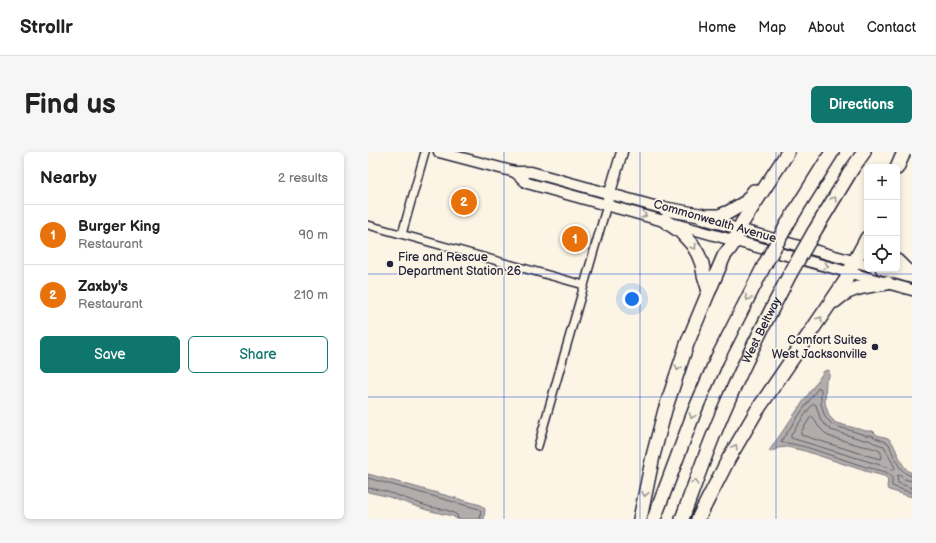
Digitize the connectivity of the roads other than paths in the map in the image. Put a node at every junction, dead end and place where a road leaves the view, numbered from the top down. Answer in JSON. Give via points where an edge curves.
{"nodes":[{"id":1,"x":425,"y":152,"type":"edge"},
{"id":2,"x":439,"y":152,"type":"edge"},
{"id":3,"x":622,"y":152,"type":"edge"},
{"id":4,"x":785,"y":152,"type":"edge"},
{"id":5,"x":788,"y":152,"type":"edge"},
{"id":6,"x":832,"y":152,"type":"edge"},
{"id":7,"x":864,"y":152,"type":"edge"},
{"id":8,"x":904,"y":152,"type":"edge"},
{"id":9,"x":899,"y":164,"type":"edge"},
{"id":10,"x":515,"y":172,"type":"junction"},
{"id":11,"x":610,"y":194,"type":"junction"},
{"id":12,"x":607,"y":205,"type":"junction"},
{"id":13,"x":666,"y":215,"type":"junction"},
{"id":14,"x":368,"y":225,"type":"edge"},
{"id":15,"x":402,"y":234,"type":"junction"},
{"id":16,"x":737,"y":235,"type":"junction"},
{"id":17,"x":864,"y":246,"type":"edge"},
{"id":18,"x":900,"y":264,"type":"edge"},
{"id":19,"x":857,"y":266,"type":"edge"},
{"id":20,"x":891,"y":272,"type":"edge"},
{"id":21,"x":912,"y":274,"type":"edge"},
{"id":22,"x":912,"y":278,"type":"edge"},
{"id":23,"x":887,"y":283,"type":"junction"},
{"id":24,"x":584,"y":285,"type":"junction"},
{"id":25,"x":912,"y":290,"type":"edge"},
{"id":26,"x":709,"y":291,"type":"junction"},
{"id":27,"x":829,"y":305,"type":"junction"},
{"id":28,"x":538,"y":446,"type":"dead end"},
{"id":29,"x":640,"y":519,"type":"edge"},
{"id":30,"x":654,"y":519,"type":"edge"},
{"id":31,"x":682,"y":519,"type":"edge"},
{"id":32,"x":698,"y":519,"type":"edge"}],
"edges":[{"from":1,"to":15,"type":"street"},
{"from":2,"to":10,"type":"main road","name":"Commonwealth Avenue"},
{"from":3,"to":11,"type":"main road"},
{"from":4,"to":13,"type":"highway","via":[[746,202],[729,212],[719,216]]},
{"from":5,"to":16,"type":"highway","via":[[748,213]]},
{"from":6,"to":30,"type":"highway","one_way":true,"bridge":true,"via":[[765,264],[717,359],[694,410]]},
{"from":31,"to":7,"type":"highway","name":"West Beltway","one_way":true,"bridge":true,"via":[[730,396],[753,346],[814,232]]},
{"from":8,"to":9,"type":"highway"},
{"from":10,"to":11,"type":"main road","name":"Commonwealth Avenue","via":[[531,172]]},
{"from":10,"to":12,"type":"main road","name":"Commonwealth Avenue","via":[[527,183]]},
{"from":11,"to":12,"type":"main road"},
{"from":11,"to":13,"type":"main road","name":"Commonwealth Avenue"},
{"from":12,"to":13,"type":"main road","name":"Commonwealth Avenue","one_way":true},
{"from":12,"to":24,"type":"street"},
{"from":13,"to":16,"type":"main road","name":"Commonwealth Avenue"},
{"from":13,"to":26,"type":"highway","one_way":true,"via":[[698,254]]},
{"from":14,"to":15,"type":"street"},
{"from":15,"to":24,"type":"street"},
{"from":16,"to":19,"type":"main road","name":"Commonwealth Avenue"},
{"from":16,"to":26,"type":"highway","via":[[724,256]]},
{"from":17,"to":19,"type":"highway"},
{"from":18,"to":21,"type":"highway"},
{"from":19,"to":23,"type":"main road","name":"Commonwealth Avenue"},
{"from":19,"to":27,"type":"highway"},
{"from":20,"to":22,"type":"main road"},
{"from":23,"to":25,"type":"main road","name":"Commonwealth Avenue"},
{"from":23,"to":27,"type":"highway","via":[[846,292]]},
{"from":24,"to":28,"type":"street"},
{"from":26,"to":29,"type":"highway","one_way":true,"via":[[682,358],[665,410]]},
{"from":32,"to":27,"type":"highway","one_way":true,"via":[[756,412]]}]}
